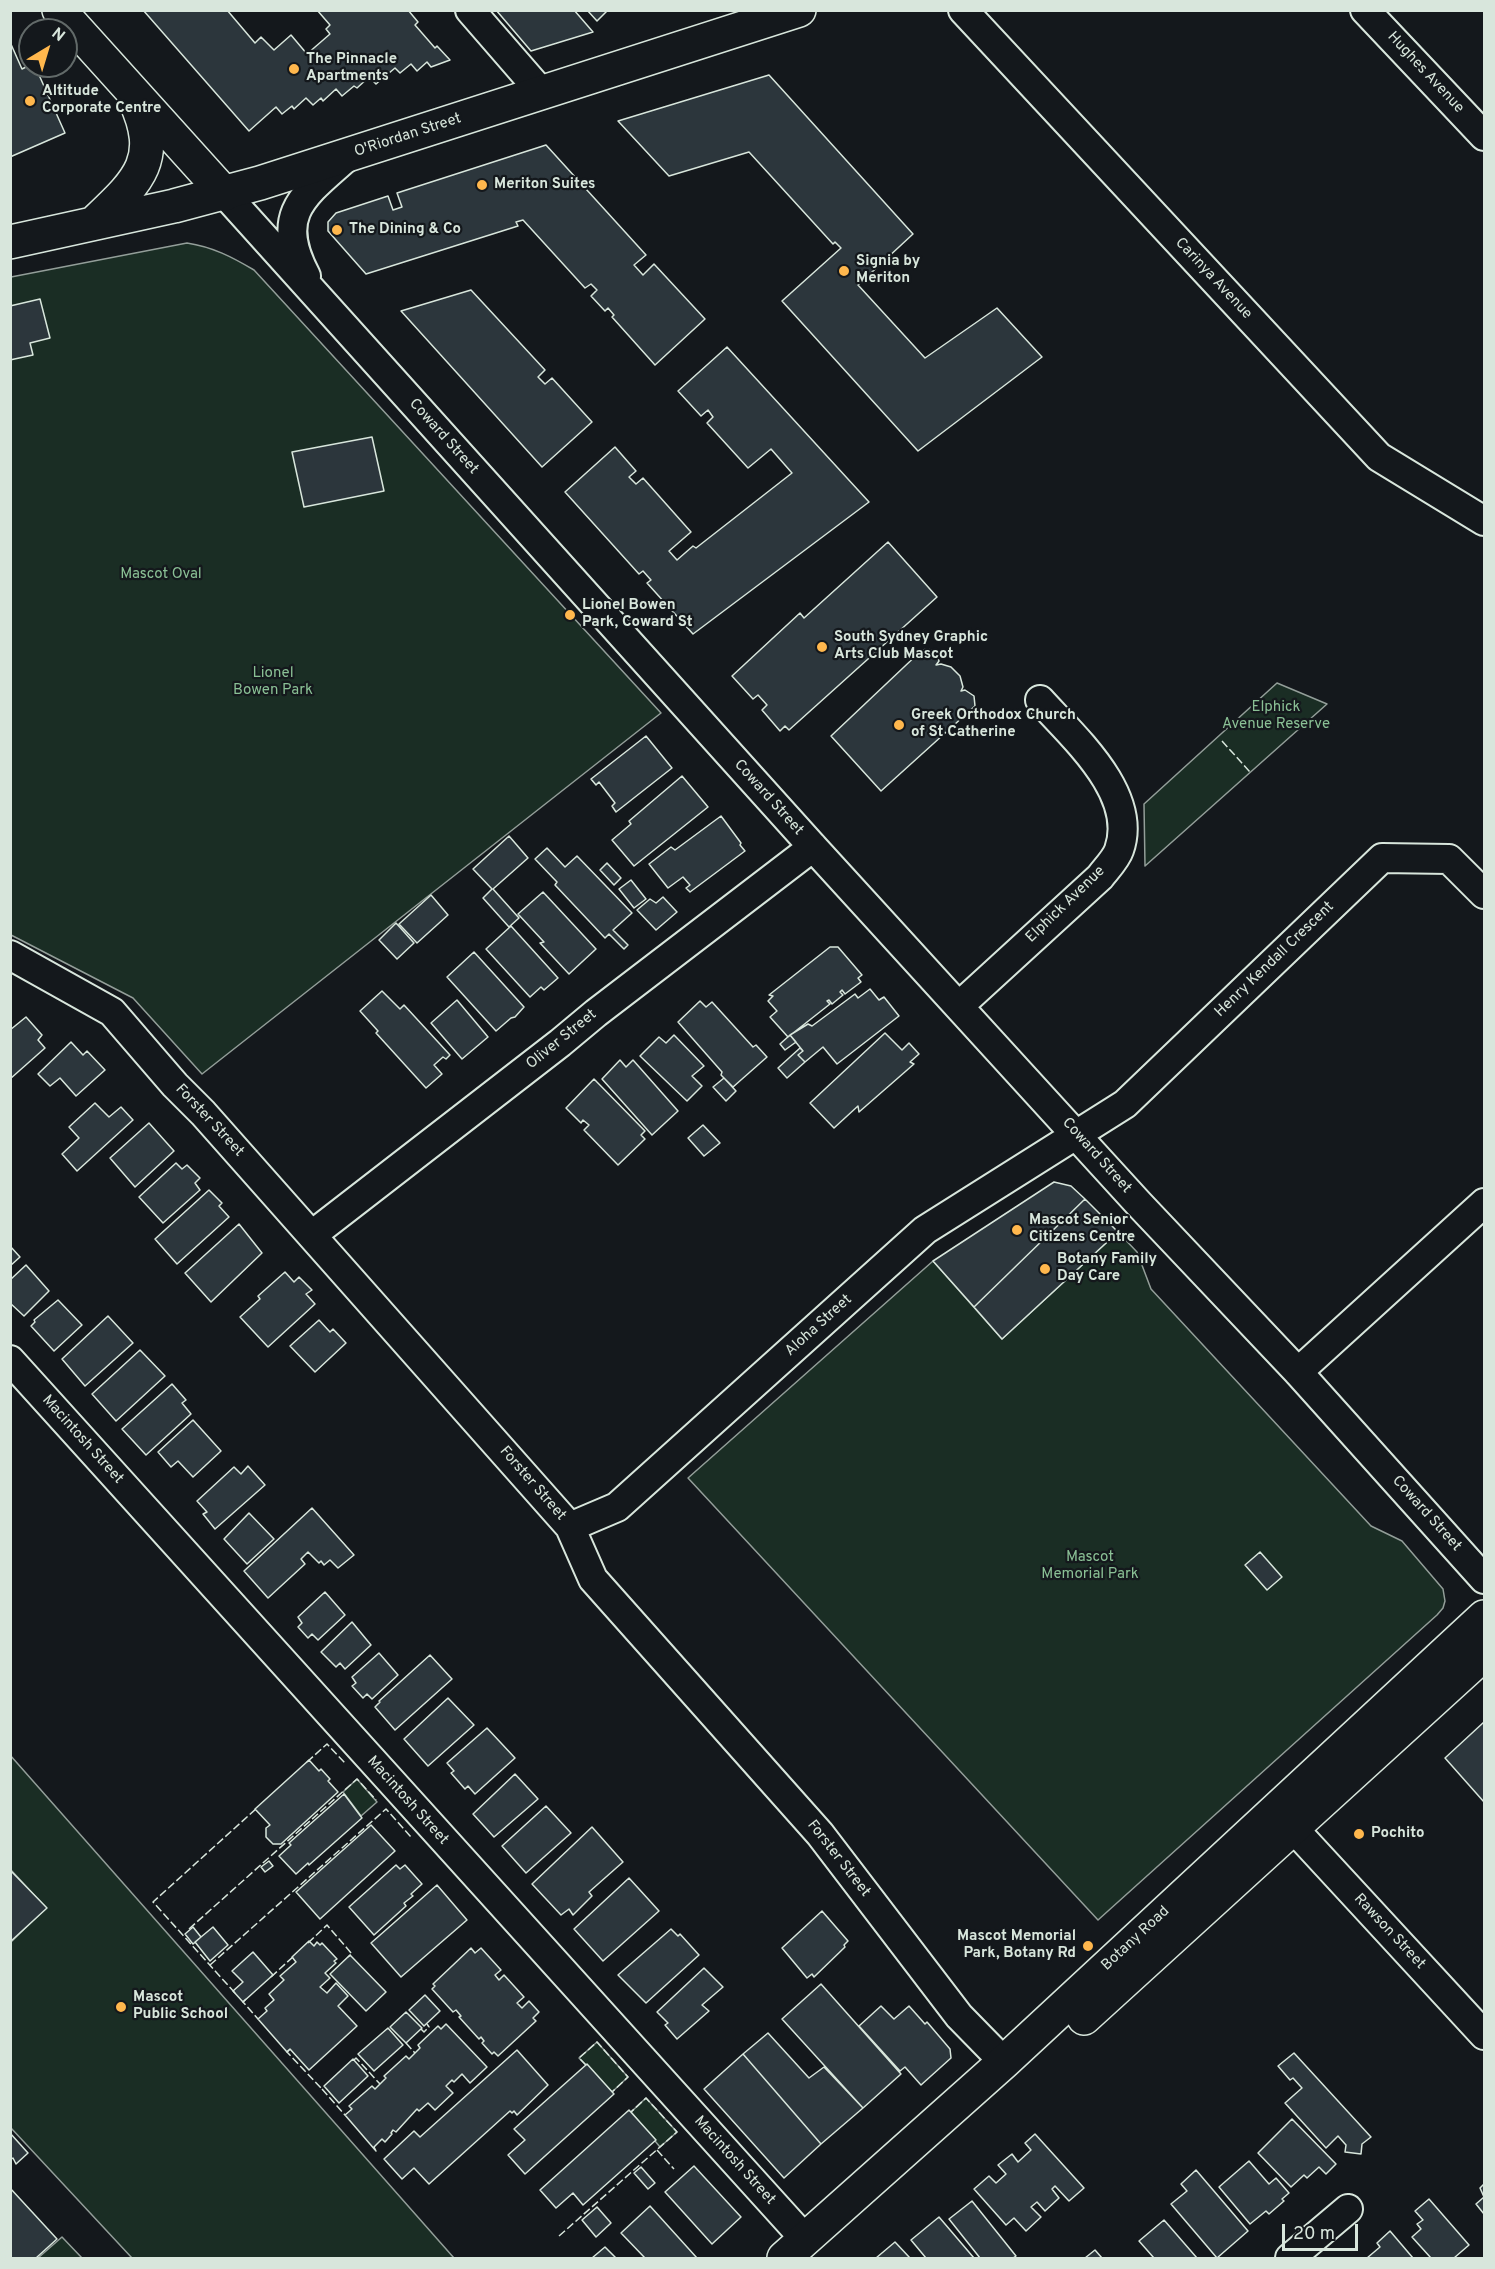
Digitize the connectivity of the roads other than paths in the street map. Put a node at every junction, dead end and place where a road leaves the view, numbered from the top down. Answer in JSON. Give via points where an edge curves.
{"nodes":[{"id":1,"x":59,"y":10,"type":"edge"},
{"id":2,"x":470,"y":10,"type":"edge"},
{"id":3,"x":799,"y":10,"type":"edge"},
{"id":4,"x":963,"y":10,"type":"edge"},
{"id":5,"x":1365,"y":10,"type":"edge"},
{"id":6,"x":130,"y":87,"type":"junction"},
{"id":7,"x":542,"y":93,"type":"junction"},
{"id":8,"x":1485,"y":136,"type":"edge"},
{"id":9,"x":348,"y":156,"type":"junction"},
{"id":10,"x":225,"y":194,"type":"junction"},
{"id":11,"x":94,"y":224,"type":"junction"},
{"id":12,"x":10,"y":242,"type":"edge"},
{"id":13,"x":315,"y":294,"type":"junction"},
{"id":14,"x":1485,"y":521,"type":"edge"},
{"id":15,"x":1040,"y":700,"type":"dead end"},
{"id":16,"x":813,"y":847,"type":"junction"},
{"id":17,"x":1485,"y":894,"type":"edge"},
{"id":18,"x":10,"y":955,"type":"edge"},
{"id":19,"x":959,"y":1006,"type":"junction"},
{"id":20,"x":1076,"y":1135,"type":"junction"},
{"id":21,"x":1485,"y":1203,"type":"edge"},
{"id":22,"x":312,"y":1235,"type":"junction"},
{"id":23,"x":10,"y":1360,"type":"edge"},
{"id":24,"x":1298,"y":1372,"type":"junction"},
{"id":25,"x":570,"y":1527,"type":"junction"},
{"id":26,"x":1485,"y":1579,"type":"edge"},
{"id":27,"x":1485,"y":1617,"type":"edge"},
{"id":28,"x":1485,"y":1654,"type":"edge"},
{"id":29,"x":1293,"y":1828,"type":"junction"},
{"id":30,"x":1485,"y":2035,"type":"edge"},
{"id":31,"x":1004,"y":2062,"type":"junction"},
{"id":32,"x":1348,"y":2209,"type":"dead end"},
{"id":33,"x":803,"y":2252,"type":"edge"},
{"id":34,"x":1290,"y":2259,"type":"edge"}],
"edges":[{"from":1,"to":6,"type":"main road","name":"Coward Street"},
{"from":2,"to":7,"type":"street"},
{"from":3,"to":7,"type":"main road","name":"O'Riordan Street"},
{"from":4,"to":14,"type":"street","name":"Carinya Avenue","via":[[1379,457]]},
{"from":5,"to":8,"type":"street","name":"Hughes Avenue"},
{"from":6,"to":10,"type":"main road","name":"Coward Street"},
{"from":6,"to":11,"type":"main road","via":[[148,133],[145,158],[134,183]]},
{"from":7,"to":9,"type":"main road","name":"O'Riordan Street"},
{"from":9,"to":10,"type":"main road","name":"O'Riordan Street"},
{"from":9,"to":13,"type":"street","via":[[307,194],[293,220],[297,257]]},
{"from":10,"to":11,"type":"main road","name":"O'Riordan Street"},
{"from":10,"to":13,"type":"street","name":"Coward Street"},
{"from":11,"to":12,"type":"main road","name":"O'Riordan Street"},
{"from":13,"to":16,"type":"street","name":"Coward Street"},
{"from":15,"to":19,"type":"street","name":"Elphick Avenue","via":[[1097,763],[1117,798],[1123,827],[1119,851],[1100,877]]},
{"from":16,"to":19,"type":"street","name":"Coward Street"},
{"from":16,"to":22,"type":"street","name":"Oliver Street"},
{"from":17,"to":20,"type":"street","name":"Henry Kendall Crescent","via":[[1449,859],[1382,858],[1125,1104]]},
{"from":18,"to":22,"type":"street","name":"Forster Street","via":[[112,1012]]},
{"from":19,"to":20,"type":"street","name":"Coward Street"},
{"from":20,"to":24,"type":"street","name":"Coward Street"},
{"from":20,"to":25,"type":"street","name":"Aloha Street","via":[[925,1230],[617,1508]]},
{"from":21,"to":24,"type":"street"},
{"from":22,"to":25,"type":"street","name":"Forster Street"},
{"from":23,"to":33,"type":"street","name":"Macintosh Street"},
{"from":24,"to":26,"type":"street","name":"Coward Street"},
{"from":25,"to":31,"type":"street","name":"Forster Street","via":[[593,1579],[820,1834],[959,2016]]},
{"from":27,"to":31,"type":"main road","name":"Botany Road"},
{"from":28,"to":29,"type":"main road","name":"Botany Road"},
{"from":29,"to":30,"type":"street","name":"Rawson Street"},
{"from":29,"to":33,"type":"main road","name":"Botany Road"},
{"from":31,"to":33,"type":"main road","name":"Botany Road"},
{"from":32,"to":34,"type":"street"}]}
